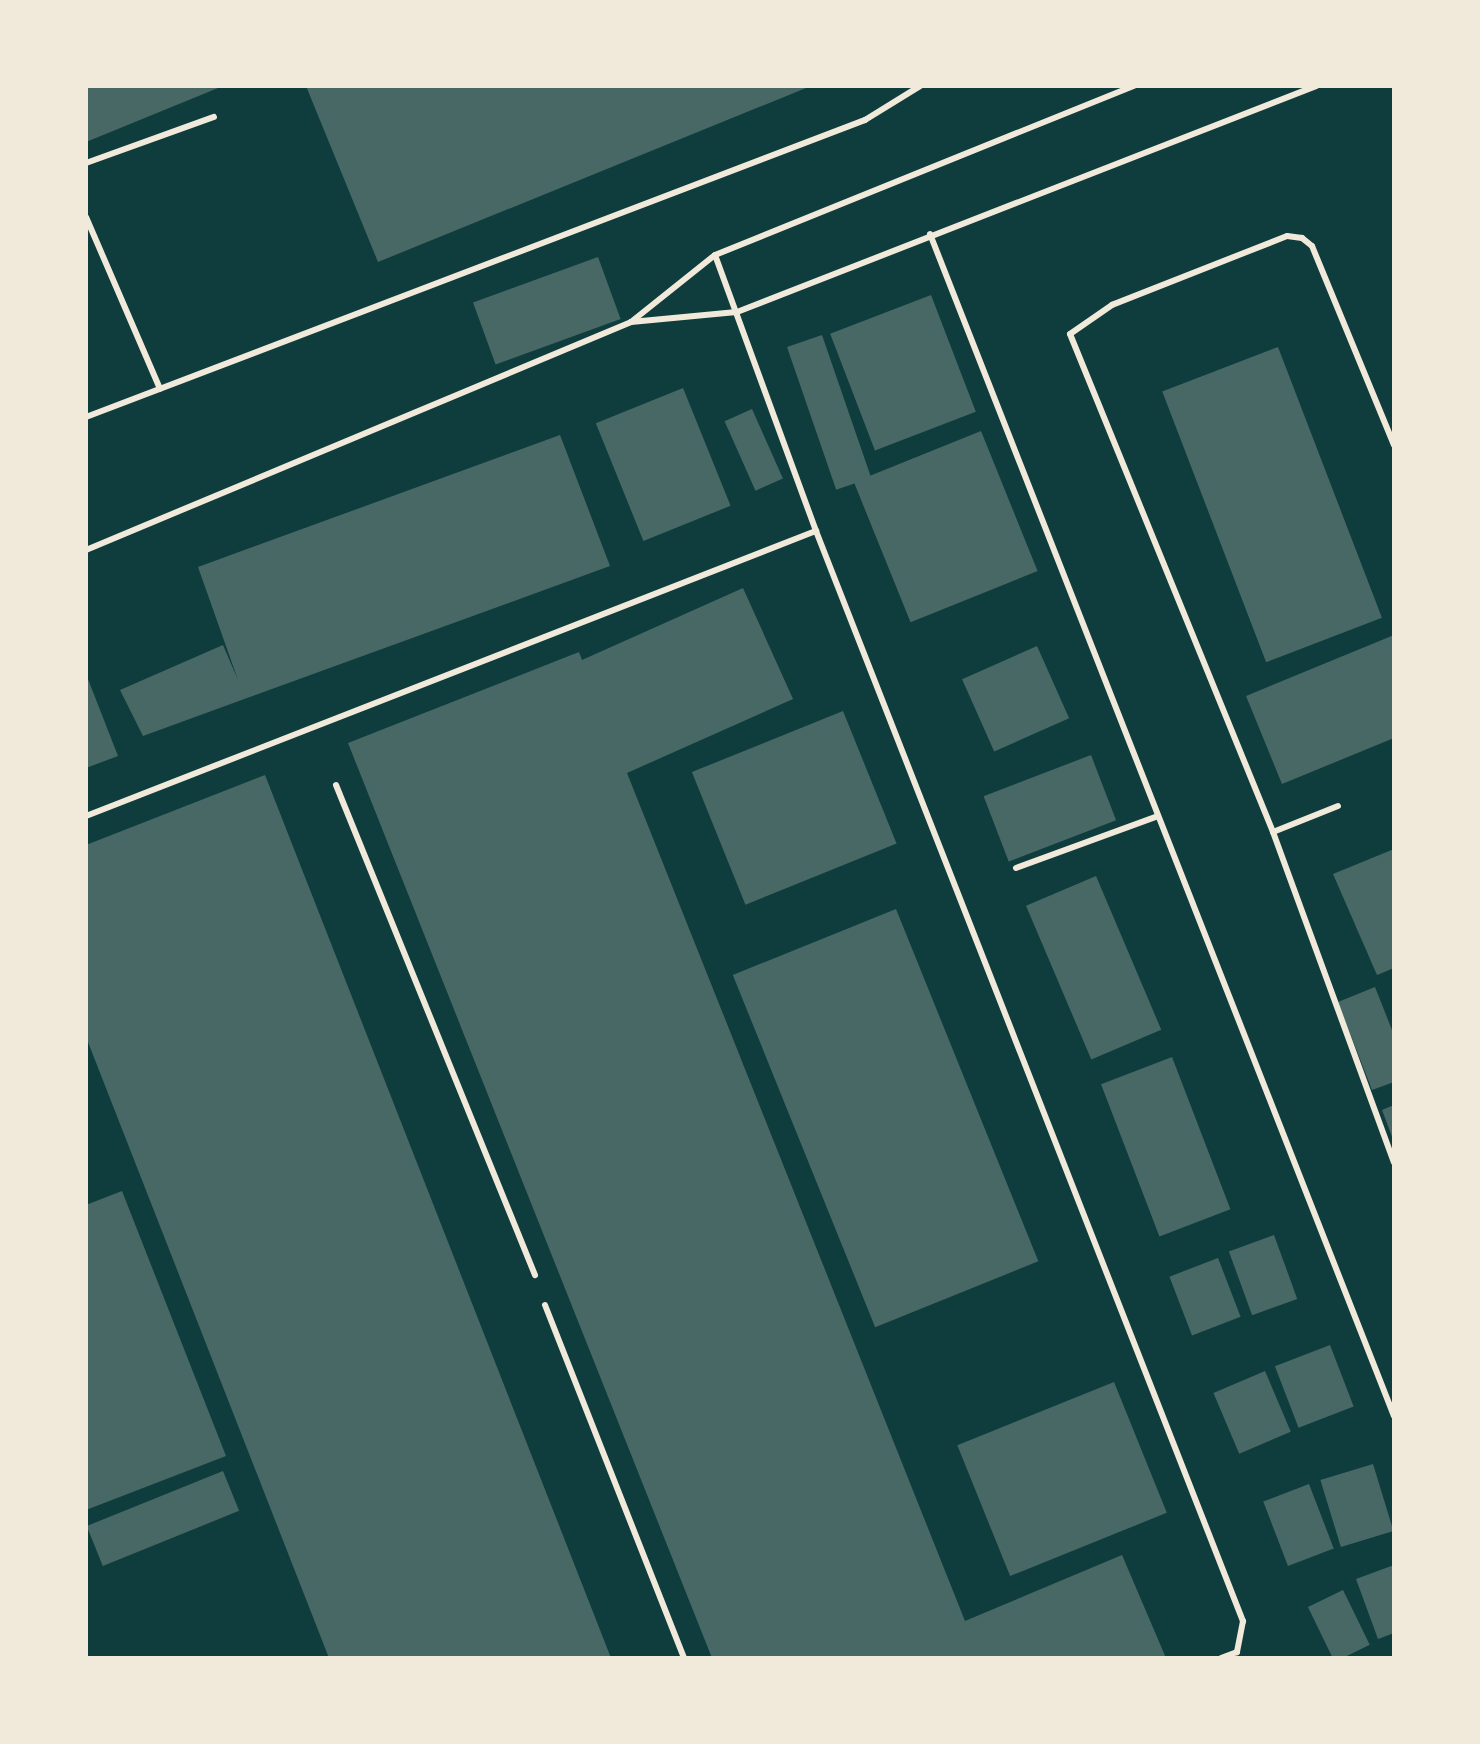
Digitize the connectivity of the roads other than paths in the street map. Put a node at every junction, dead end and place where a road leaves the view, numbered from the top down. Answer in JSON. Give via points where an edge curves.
{"nodes":[{"id":1,"x":920,"y":86,"type":"edge"},
{"id":2,"x":1134,"y":86,"type":"edge"},
{"id":3,"x":1316,"y":86,"type":"edge"},
{"id":4,"x":214,"y":117,"type":"dead end"},
{"id":5,"x":86,"y":163,"type":"edge"},
{"id":6,"x":86,"y":217,"type":"edge"},
{"id":7,"x":930,"y":234,"type":"junction"},
{"id":8,"x":715,"y":255,"type":"junction"},
{"id":9,"x":737,"y":312,"type":"junction"},
{"id":10,"x":631,"y":322,"type":"junction"},
{"id":11,"x":160,"y":389,"type":"junction"},
{"id":12,"x":86,"y":417,"type":"edge"},
{"id":13,"x":1394,"y":445,"type":"edge"},
{"id":14,"x":816,"y":531,"type":"junction"},
{"id":15,"x":86,"y":550,"type":"edge"},
{"id":16,"x":336,"y":785,"type":"dead end"},
{"id":17,"x":1338,"y":806,"type":"dead end"},
{"id":18,"x":86,"y":816,"type":"edge"},
{"id":19,"x":1158,"y":816,"type":"junction"},
{"id":20,"x":1273,"y":832,"type":"junction"},
{"id":21,"x":1016,"y":868,"type":"dead end"},
{"id":22,"x":1394,"y":1163,"type":"edge"},
{"id":23,"x":535,"y":1275,"type":"dead end"},
{"id":24,"x":545,"y":1305,"type":"dead end"},
{"id":25,"x":1394,"y":1416,"type":"edge"},
{"id":26,"x":684,"y":1658,"type":"edge"},
{"id":27,"x":1221,"y":1658,"type":"edge"}],
"edges":[{"from":1,"to":11,"type":"lane","via":[[865,120]]},
{"from":2,"to":8,"type":"lane"},
{"from":3,"to":7,"type":"lane"},
{"from":4,"to":5,"type":"lane"},
{"from":6,"to":11,"type":"lane"},
{"from":7,"to":9,"type":"lane"},
{"from":7,"to":19,"type":"lane"},
{"from":8,"to":9,"type":"lane"},
{"from":8,"to":10,"type":"lane"},
{"from":9,"to":10,"type":"lane"},
{"from":9,"to":14,"type":"lane"},
{"from":10,"to":15,"type":"lane"},
{"from":11,"to":12,"type":"lane"},
{"from":13,"to":20,"type":"lane","via":[[1312,246],[1302,238],[1287,236],[1112,305],[1083,318],[1070,334]]},
{"from":14,"to":18,"type":"lane"},
{"from":14,"to":27,"type":"lane","via":[[1243,1621],[1237,1652]]},
{"from":16,"to":23,"type":"lane"},
{"from":17,"to":20,"type":"lane"},
{"from":19,"to":21,"type":"lane"},
{"from":19,"to":25,"type":"lane"},
{"from":20,"to":22,"type":"lane"},
{"from":24,"to":26,"type":"lane"}]}
